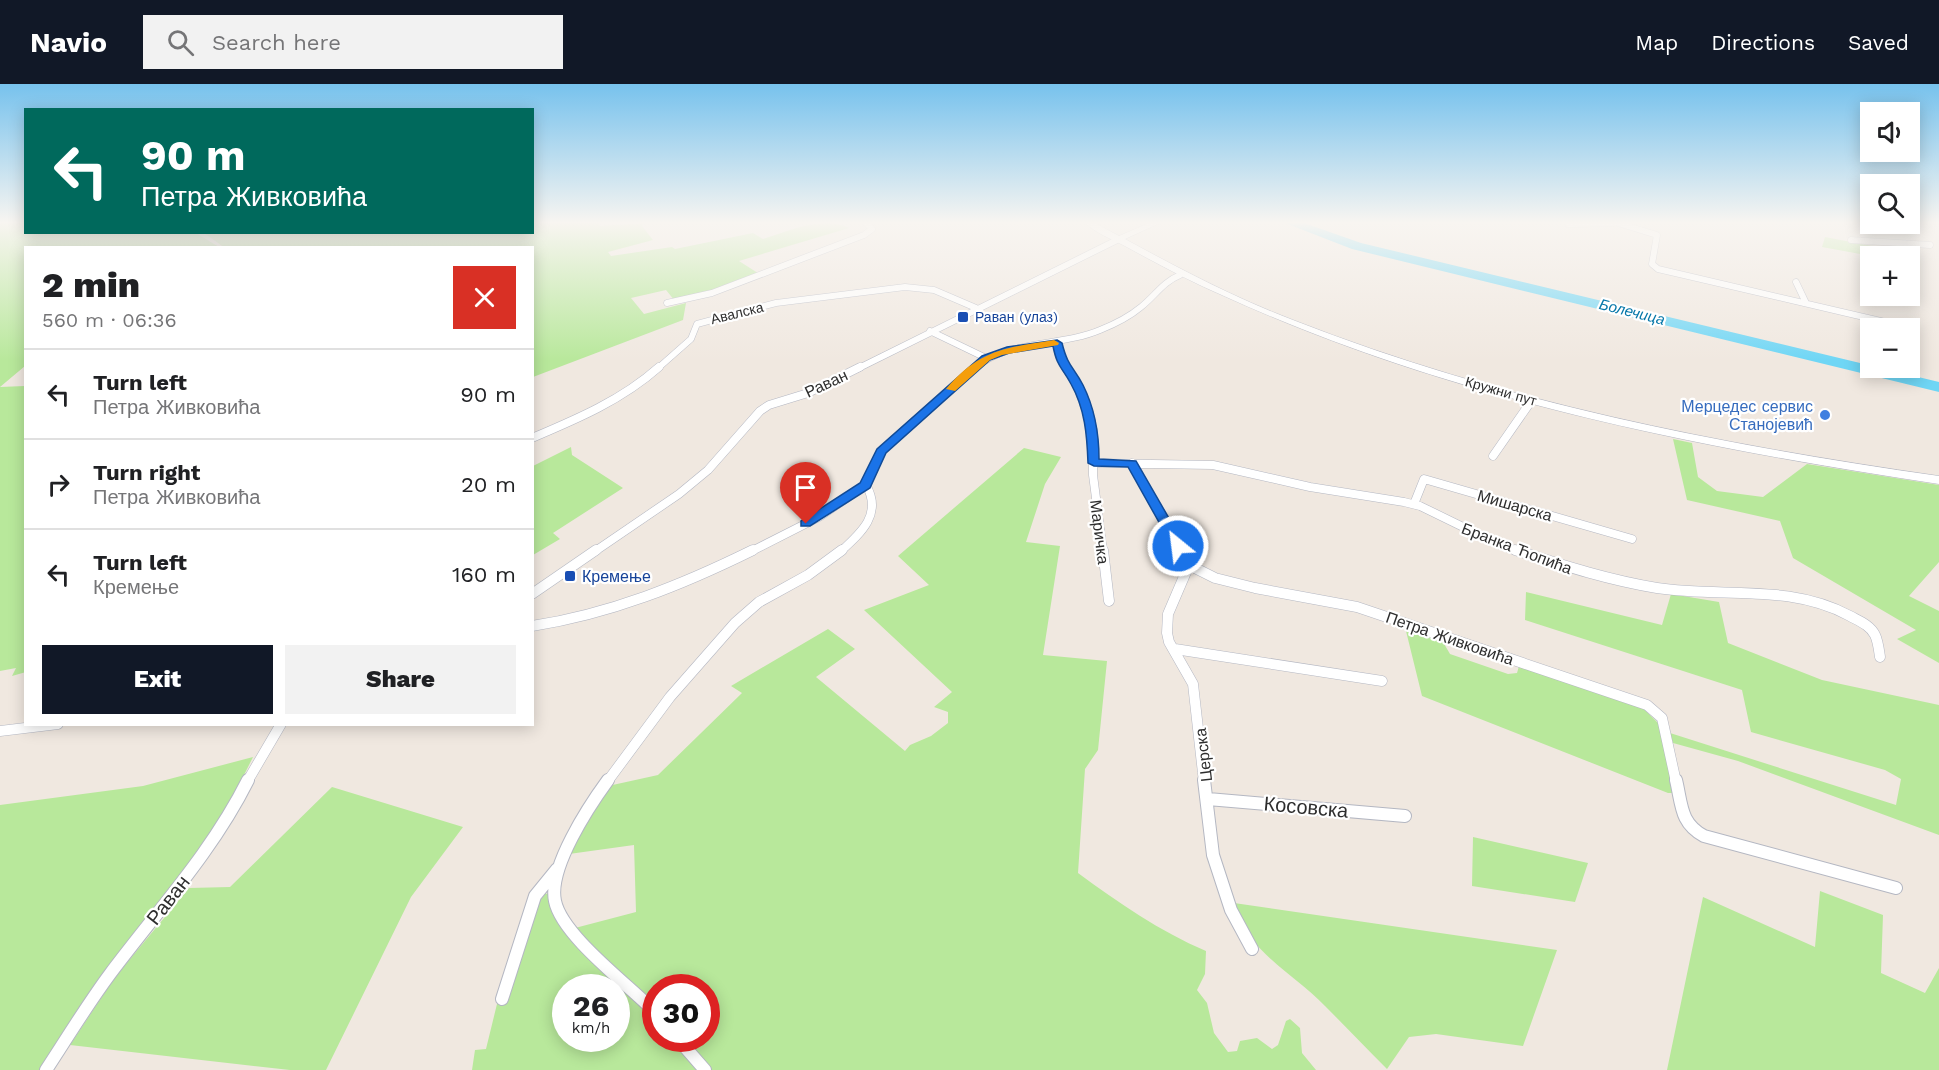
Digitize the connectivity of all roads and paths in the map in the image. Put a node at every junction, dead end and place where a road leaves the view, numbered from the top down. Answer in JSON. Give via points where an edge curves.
{"nodes":[{"id":1,"x":775,"y":269,"type":"edge"},
{"id":2,"x":1057,"y":269,"type":"edge"},
{"id":3,"x":1169,"y":269,"type":"edge"},
{"id":4,"x":1658,"y":269,"type":"edge"},
{"id":5,"x":1180,"y":275,"type":"junction"},
{"id":6,"x":1796,"y":282,"type":"dead end"},
{"id":7,"x":667,"y":303,"type":"dead end"},
{"id":8,"x":1806,"y":303,"type":"junction"},
{"id":9,"x":976,"y":308,"type":"junction"},
{"id":10,"x":1868,"y":318,"type":"edge"},
{"id":11,"x":930,"y":331,"type":"junction"},
{"id":12,"x":1057,"y":343,"type":"junction"},
{"id":13,"x":986,"y":358,"type":"junction"},
{"id":14,"x":1532,"y":400,"type":"junction"},
{"id":15,"x":534,"y":437,"type":"edge"},
{"id":16,"x":1493,"y":456,"type":"dead end"},
{"id":17,"x":1094,"y":463,"type":"junction"},
{"id":18,"x":1132,"y":463,"type":"junction"},
{"id":19,"x":1939,"y":480,"type":"edge"},
{"id":20,"x":866,"y":485,"type":"junction"},
{"id":21,"x":1414,"y":504,"type":"junction"},
{"id":22,"x":1632,"y":539,"type":"dead end"},
{"id":23,"x":1189,"y":565,"type":"junction"},
{"id":24,"x":534,"y":593,"type":"edge"},
{"id":25,"x":1109,"y":601,"type":"dead end"},
{"id":26,"x":534,"y":626,"type":"edge"},
{"id":27,"x":1175,"y":649,"type":"junction"},
{"id":28,"x":1880,"y":657,"type":"dead end"},
{"id":29,"x":1382,"y":681,"type":"dead end"},
{"id":30,"x":41,"y":726,"type":"edge"},
{"id":31,"x":280,"y":726,"type":"edge"},
{"id":32,"x":0,"y":731,"type":"edge"},
{"id":33,"x":1208,"y":799,"type":"junction"},
{"id":34,"x":1405,"y":816,"type":"dead end"},
{"id":35,"x":557,"y":869,"type":"junction"},
{"id":36,"x":1896,"y":888,"type":"dead end"},
{"id":37,"x":1252,"y":949,"type":"dead end"},
{"id":38,"x":642,"y":997,"type":"edge"},
{"id":39,"x":502,"y":999,"type":"dead end"},
{"id":40,"x":689,"y":1052,"type":"edge"},
{"id":41,"x":46,"y":1070,"type":"edge"},
{"id":42,"x":705,"y":1070,"type":"edge"}],
"edges":[{"from":1,"to":7,"type":"street","via":[[712,293]]},
{"from":2,"to":9,"type":"street","name":"Раван"},
{"from":3,"to":5,"type":"main road","name":"Кружни пут"},
{"from":4,"to":8,"type":"street"},
{"from":5,"to":12,"type":"street","via":[[1125,317]]},
{"from":5,"to":14,"type":"main road","name":"Кружни пут","via":[[1343,342]]},
{"from":6,"to":8,"type":"street"},
{"from":8,"to":10,"type":"street"},
{"from":9,"to":11,"type":"street","name":"Раван"},
{"from":9,"to":15,"type":"street","name":"Авалска","via":[[934,290],[910,287],[816,297],[718,317],[698,324],[691,339],[619,398]]},
{"from":11,"to":13,"type":"street"},
{"from":11,"to":24,"type":"street","name":"Раван","via":[[808,393],[769,405],[679,494]]},
{"from":12,"to":13,"type":"street","via":[[1007,350]]},
{"from":12,"to":17,"type":"street","via":[[1062,364],[1085,401],[1093,430]]},
{"from":13,"to":20,"type":"street","via":[[881,451]]},
{"from":14,"to":16,"type":"street"},
{"from":14,"to":19,"type":"main road","name":"Кружни пут","via":[[1727,446]]},
{"from":17,"to":18,"type":"street"},
{"from":17,"to":25,"type":"street","name":"Маричка"},
{"from":18,"to":21,"type":"street","name":"Бранка Ћопића","via":[[1213,465],[1310,487]]},
{"from":18,"to":23,"type":"street"},
{"from":20,"to":26,"type":"street","via":[[819,517],[669,588],[606,611]]},
{"from":20,"to":35,"type":"street","via":[[874,502],[866,526],[825,563],[760,602],[704,655],[610,777],[584,816]]},
{"from":21,"to":22,"type":"street","name":"Мишарска","via":[[1424,479]]},
{"from":21,"to":28,"type":"street","name":"Бранка Ћопића","via":[[1495,543],[1596,576],[1659,588],[1782,595],[1828,606],[1873,631]]},
{"from":23,"to":27,"type":"street","name":"Церска","via":[[1167,614],[1169,642]]},
{"from":23,"to":36,"type":"street","name":"Петра Живковића","via":[[1204,574],[1250,588],[1357,607],[1647,705],[1662,718],[1685,820],[1691,829],[1704,836]]},
{"from":27,"to":29,"type":"street"},
{"from":27,"to":33,"type":"street","name":"Церска","via":[[1193,684]]},
{"from":30,"to":32,"type":"street"},
{"from":31,"to":41,"type":"street","name":"Раван","via":[[237,802],[179,889],[109,975]]},
{"from":33,"to":34,"type":"street","name":"Косовска"},
{"from":33,"to":37,"type":"street","name":"Церска","via":[[1213,855],[1231,910]]},
{"from":35,"to":38,"type":"street","via":[[553,898],[559,915],[589,950]]},
{"from":35,"to":39,"type":"street","via":[[535,896]]},
{"from":40,"to":42,"type":"street"}]}
